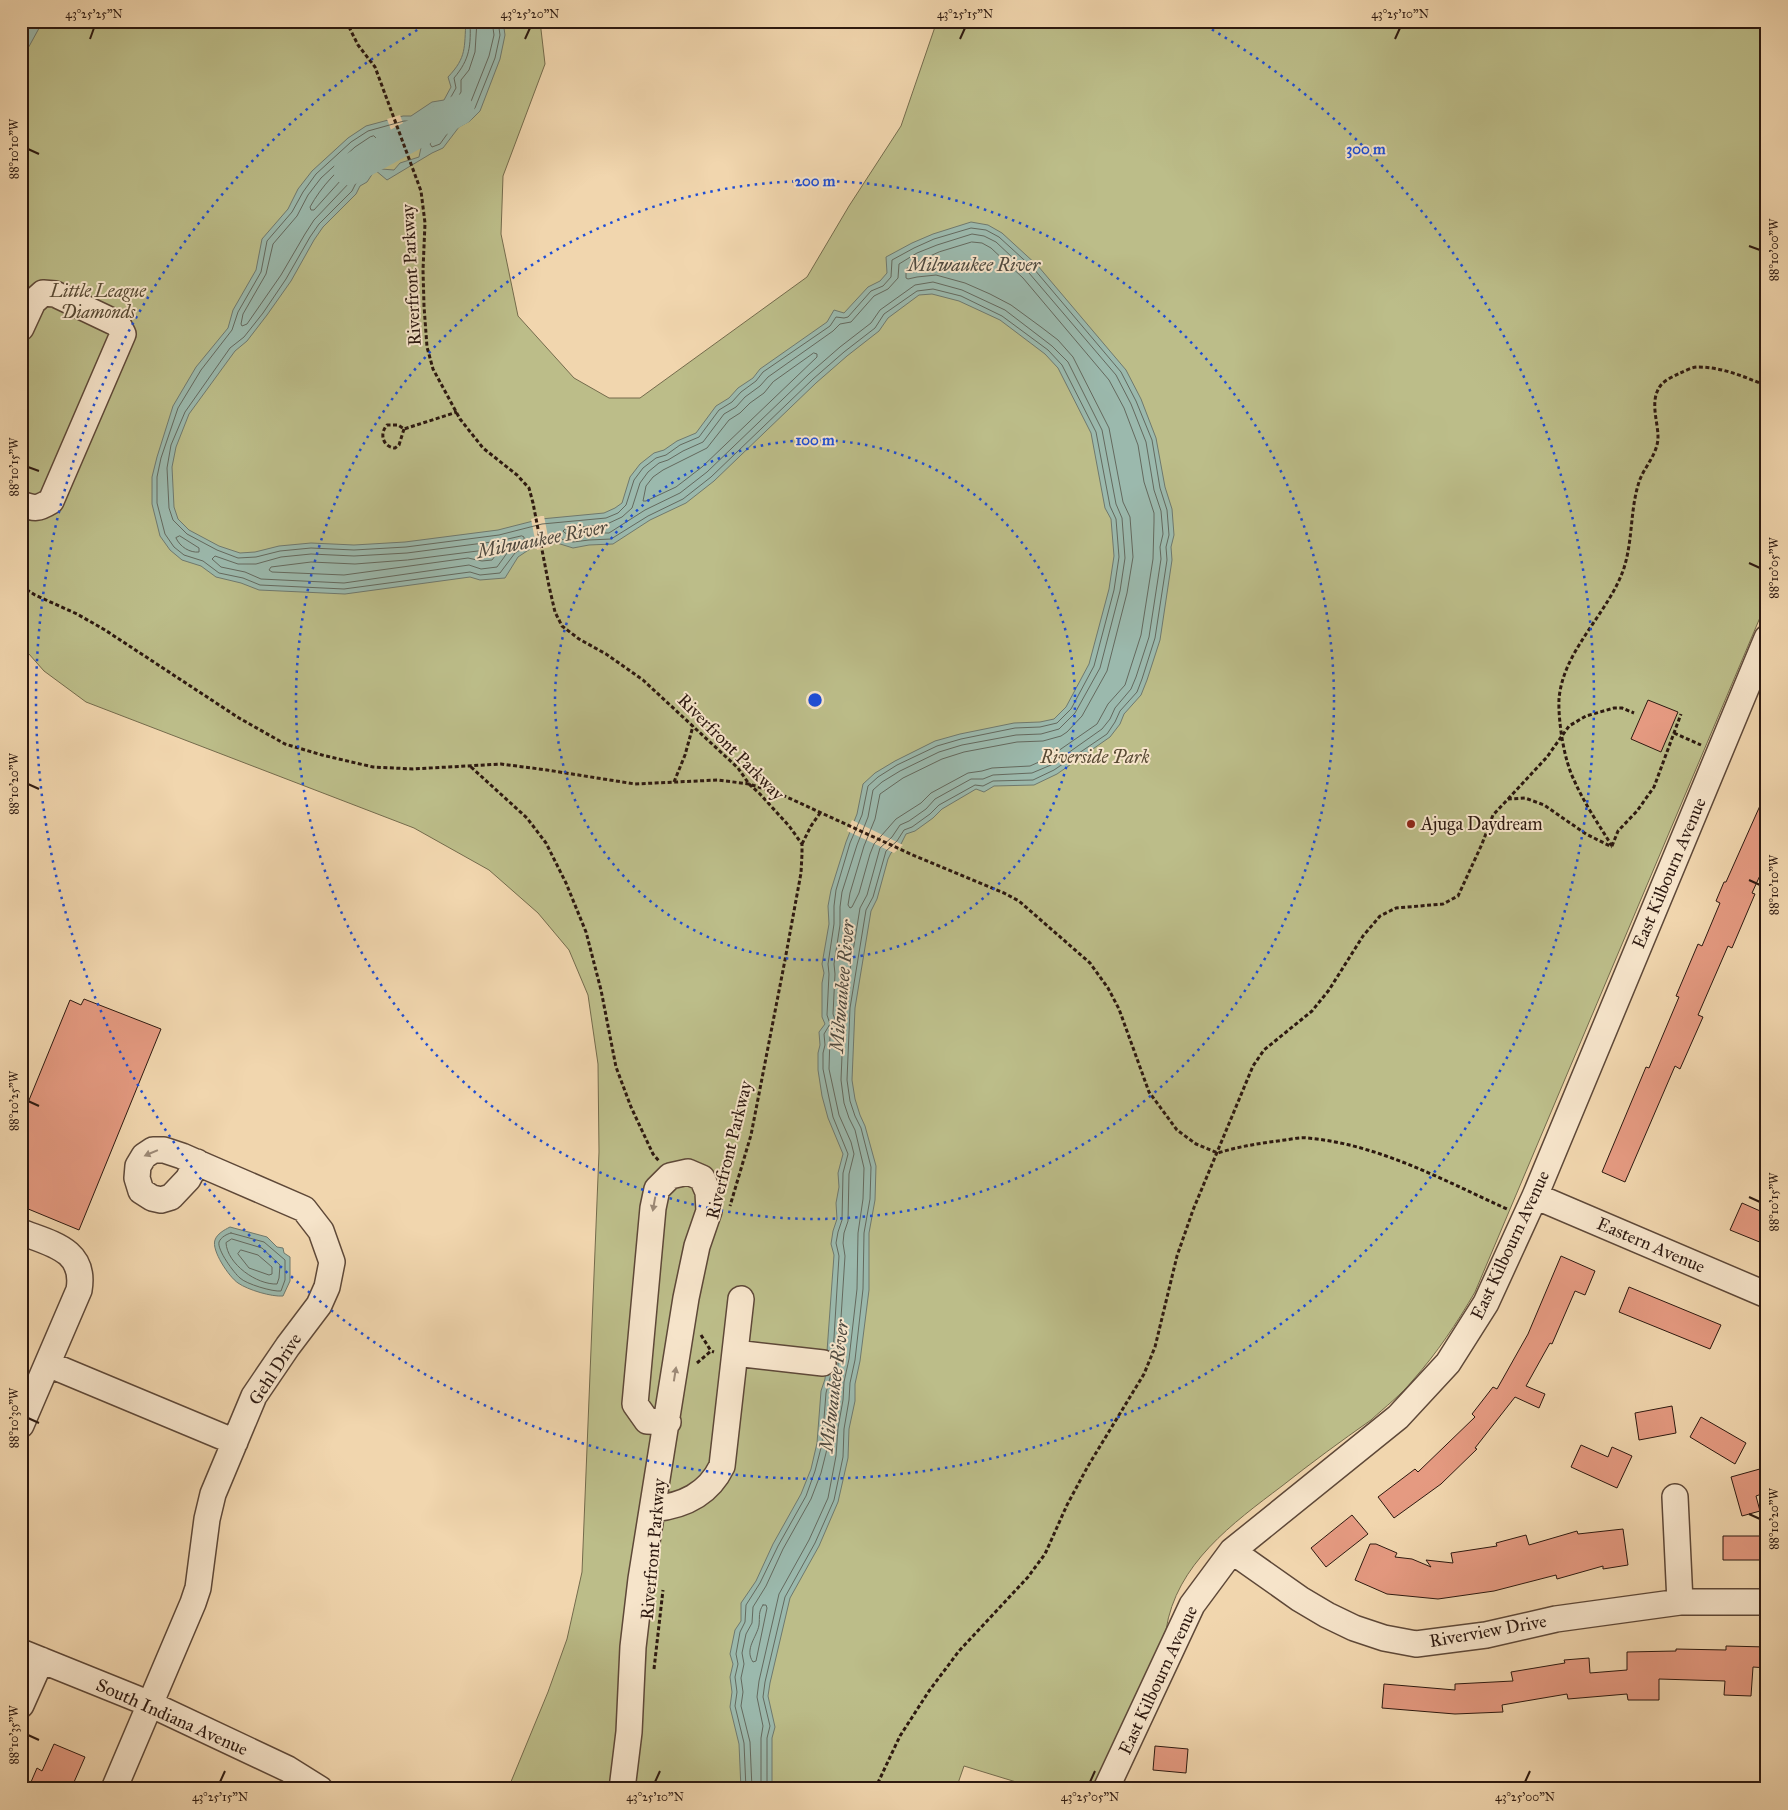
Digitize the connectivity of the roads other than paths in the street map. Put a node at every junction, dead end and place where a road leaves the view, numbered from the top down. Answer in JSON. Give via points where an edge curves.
{"nodes":[{"id":1,"x":21,"y":328,"type":"edge"},
{"id":2,"x":21,"y":504,"type":"edge"},
{"id":3,"x":1767,"y":638,"type":"edge"},
{"id":4,"x":197,"y":1162,"type":"dead end"},
{"id":5,"x":1530,"y":1206,"type":"junction"},
{"id":6,"x":21,"y":1232,"type":"edge"},
{"id":7,"x":1767,"y":1295,"type":"edge"},
{"id":8,"x":741,"y":1299,"type":"dead end"},
{"id":9,"x":735,"y":1354,"type":"junction"},
{"id":10,"x":823,"y":1363,"type":"dead end"},
{"id":11,"x":48,"y":1364,"type":"junction"},
{"id":12,"x":668,"y":1422,"type":"junction"},
{"id":13,"x":21,"y":1426,"type":"edge"},
{"id":14,"x":235,"y":1442,"type":"junction"},
{"id":15,"x":1675,"y":1497,"type":"dead end"},
{"id":16,"x":653,"y":1508,"type":"junction"},
{"id":17,"x":1232,"y":1551,"type":"junction"},
{"id":18,"x":1680,"y":1602,"type":"junction"},
{"id":19,"x":1767,"y":1602,"type":"edge"},
{"id":20,"x":31,"y":1656,"type":"edge"},
{"id":21,"x":150,"y":1704,"type":"junction"},
{"id":22,"x":21,"y":1705,"type":"edge"},
{"id":23,"x":114,"y":1789,"type":"edge"},
{"id":24,"x":320,"y":1789,"type":"edge"},
{"id":25,"x":622,"y":1789,"type":"edge"},
{"id":26,"x":1106,"y":1789,"type":"edge"}],
"edges":[{"from":1,"to":2,"type":"street","via":[[33,302],[43,294],[55,294],[118,324],[123,334],[51,501],[34,509]]},
{"from":3,"to":5,"type":"street","name":"East Kilbourn Avenue"},
{"from":4,"to":14,"type":"street","name":"Gehl Drive","via":[[304,1209],[321,1231],[332,1262],[319,1305],[254,1396]]},
{"from":5,"to":7,"type":"street","name":"Eastern Avenue"},
{"from":5,"to":17,"type":"street","name":"East Kilbourn Avenue","via":[[1486,1303],[1448,1363],[1398,1417]]},
{"from":6,"to":11,"type":"street","via":[[67,1252],[79,1268],[79,1290]]},
{"from":8,"to":9,"type":"street"},
{"from":9,"to":10,"type":"street"},
{"from":9,"to":16,"type":"street","via":[[724,1459],[716,1477],[688,1501]]},
{"from":11,"to":13,"type":"street"},
{"from":11,"to":14,"type":"street"},
{"from":12,"to":12,"type":"street","one_way":true,"via":[[686,1298],[697,1246],[709,1211],[708,1192],[702,1178],[688,1172],[670,1176],[657,1189],[635,1404],[647,1421]]},
{"from":12,"to":16,"type":"street"},
{"from":14,"to":21,"type":"street","name":"Gehl Drive","via":[[213,1494],[198,1588]]},
{"from":15,"to":18,"type":"street"},
{"from":16,"to":25,"type":"street","via":[[633,1647],[629,1732]]},
{"from":17,"to":18,"type":"street","name":"Riverview Drive","via":[[1327,1615],[1376,1636],[1416,1644],[1486,1635],[1556,1619]]},
{"from":17,"to":26,"type":"street","name":"East Kilbourn Avenue","via":[[1192,1605]]},
{"from":18,"to":19,"type":"street","name":"Riverview Drive"},
{"from":20,"to":21,"type":"street","name":"South Indiana Avenue"},
{"from":20,"to":22,"type":"street"},
{"from":21,"to":23,"type":"street","name":"Gehl Drive"},
{"from":21,"to":24,"type":"street","name":"South Indiana Avenue","via":[[288,1770]]}]}
